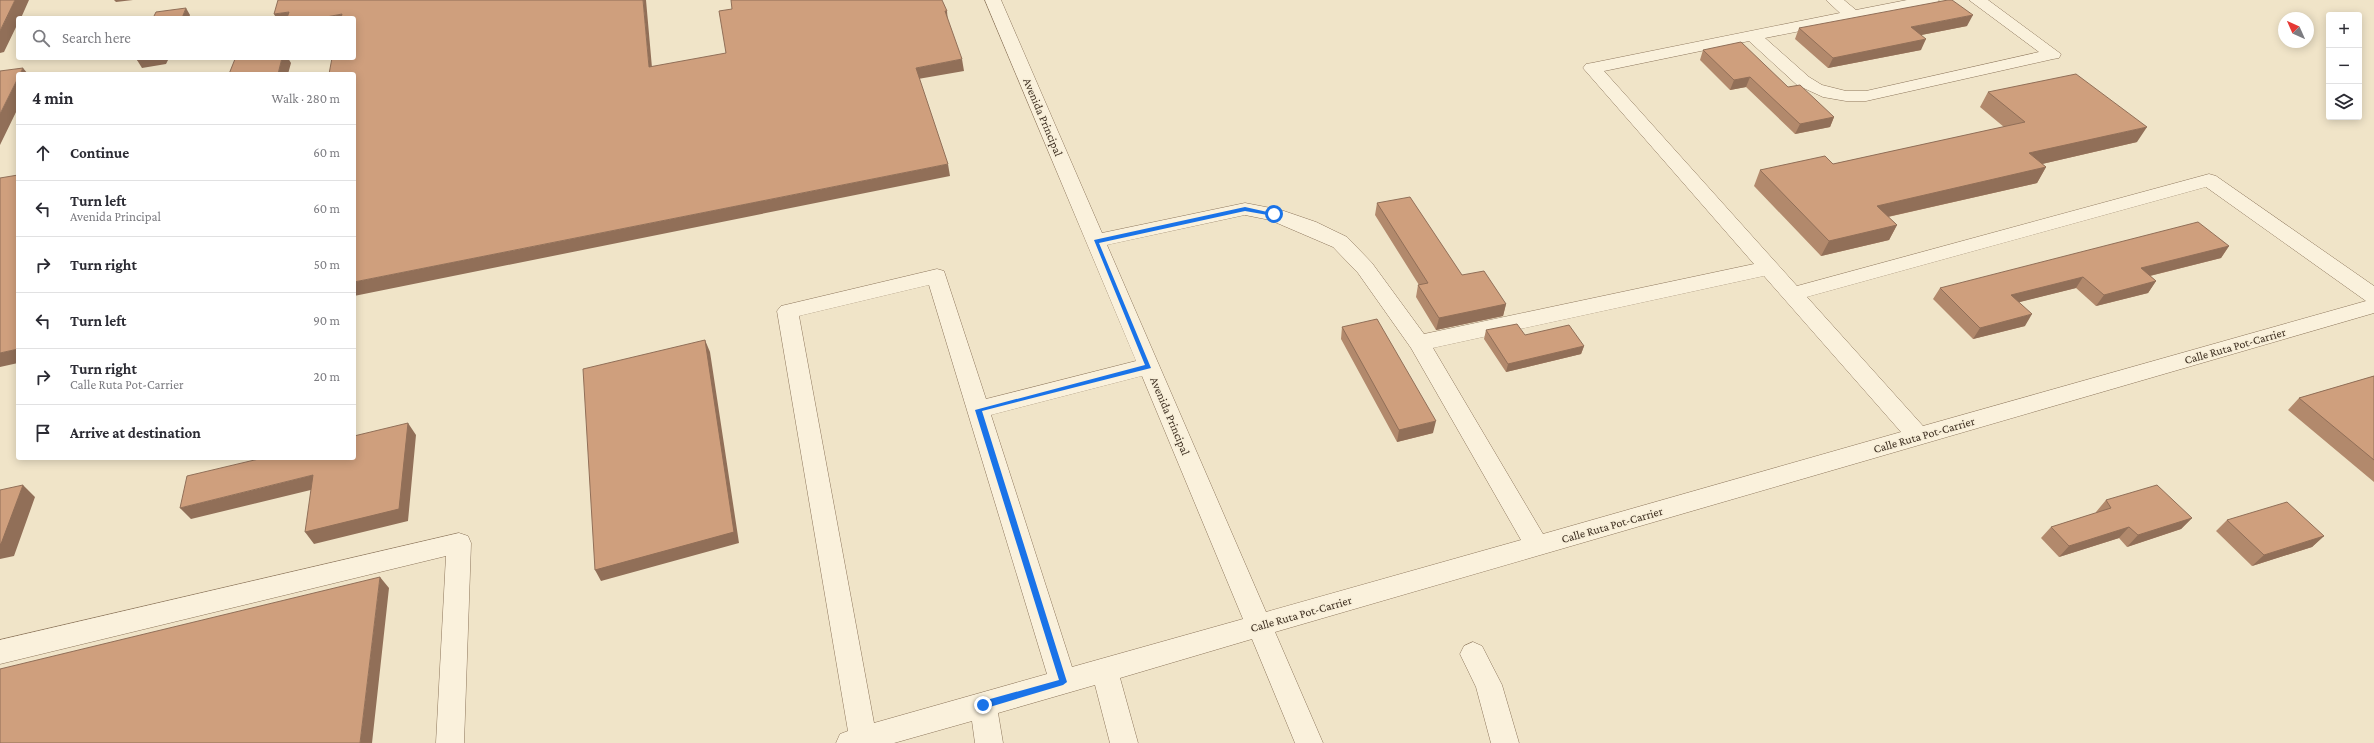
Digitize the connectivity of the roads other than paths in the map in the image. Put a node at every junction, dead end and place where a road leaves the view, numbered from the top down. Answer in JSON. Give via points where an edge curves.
{"nodes":[{"id":1,"x":993,"y":0,"type":"edge"},
{"id":2,"x":1834,"y":0,"type":"edge"},
{"id":3,"x":1931,"y":0,"type":"edge"},
{"id":4,"x":1977,"y":0,"type":"edge"},
{"id":5,"x":1852,"y":16,"type":"junction"},
{"id":6,"x":1753,"y":36,"type":"junction"},
{"id":7,"x":1096,"y":241,"type":"junction"},
{"id":8,"x":1768,"y":268,"type":"junction"},
{"id":9,"x":1793,"y":294,"type":"junction"},
{"id":10,"x":2374,"y":296,"type":"edge"},
{"id":11,"x":2374,"y":306,"type":"edge"},
{"id":12,"x":1419,"y":343,"type":"junction"},
{"id":13,"x":1149,"y":366,"type":"junction"},
{"id":14,"x":978,"y":410,"type":"junction"},
{"id":15,"x":1919,"y":436,"type":"junction"},
{"id":16,"x":1537,"y":546,"type":"junction"},
{"id":17,"x":1259,"y":626,"type":"junction"},
{"id":18,"x":0,"y":652,"type":"edge"},
{"id":19,"x":1473,"y":654,"type":"dead end"},
{"id":20,"x":1105,"y":672,"type":"junction"},
{"id":21,"x":1063,"y":682,"type":"junction"},
{"id":22,"x":983,"y":705,"type":"junction"},
{"id":23,"x":856,"y":741,"type":"edge"},
{"id":24,"x":1306,"y":741,"type":"edge"},
{"id":25,"x":450,"y":743,"type":"edge"},
{"id":26,"x":989,"y":743,"type":"edge"},
{"id":27,"x":1124,"y":743,"type":"edge"},
{"id":28,"x":1505,"y":743,"type":"edge"}],
"edges":[{"from":1,"to":7,"type":"street","name":"Avenida Principal"},
{"from":2,"to":5,"type":"street"},
{"from":3,"to":5,"type":"street"},
{"from":4,"to":6,"type":"street","via":[[2053,54],[1849,98],[1825,94],[1808,86]]},
{"from":5,"to":6,"type":"street"},
{"from":6,"to":8,"type":"street","via":[[1592,68]]},
{"from":7,"to":12,"type":"street","via":[[1245,209],[1274,214],[1340,242],[1365,268]]},
{"from":7,"to":13,"type":"street","name":"Avenida Principal"},
{"from":8,"to":9,"type":"street"},
{"from":8,"to":12,"type":"street"},
{"from":9,"to":10,"type":"street","via":[[2209,180]]},
{"from":9,"to":15,"type":"street"},
{"from":11,"to":15,"type":"street","name":"Calle Ruta Pot-Carrier"},
{"from":12,"to":16,"type":"street"},
{"from":13,"to":14,"type":"street"},
{"from":13,"to":17,"type":"street","name":"Avenida Principal"},
{"from":14,"to":21,"type":"street"},
{"from":14,"to":23,"type":"street","via":[[937,276],[788,311]]},
{"from":15,"to":16,"type":"street","name":"Calle Ruta Pot-Carrier"},
{"from":16,"to":17,"type":"street","name":"Calle Ruta Pot-Carrier"},
{"from":17,"to":20,"type":"street","name":"Calle Ruta Pot-Carrier"},
{"from":17,"to":24,"type":"street","name":"Avenida Principal"},
{"from":18,"to":25,"type":"street","via":[[459,542]]},
{"from":19,"to":28,"type":"street","via":[[1489,685]]},
{"from":20,"to":21,"type":"street","name":"Calle Ruta Pot-Carrier"},
{"from":20,"to":27,"type":"street"},
{"from":21,"to":22,"type":"street","name":"Calle Ruta Pot-Carrier"},
{"from":22,"to":23,"type":"street","name":"Calle Ruta Pot-Carrier"},
{"from":22,"to":26,"type":"street"}]}
